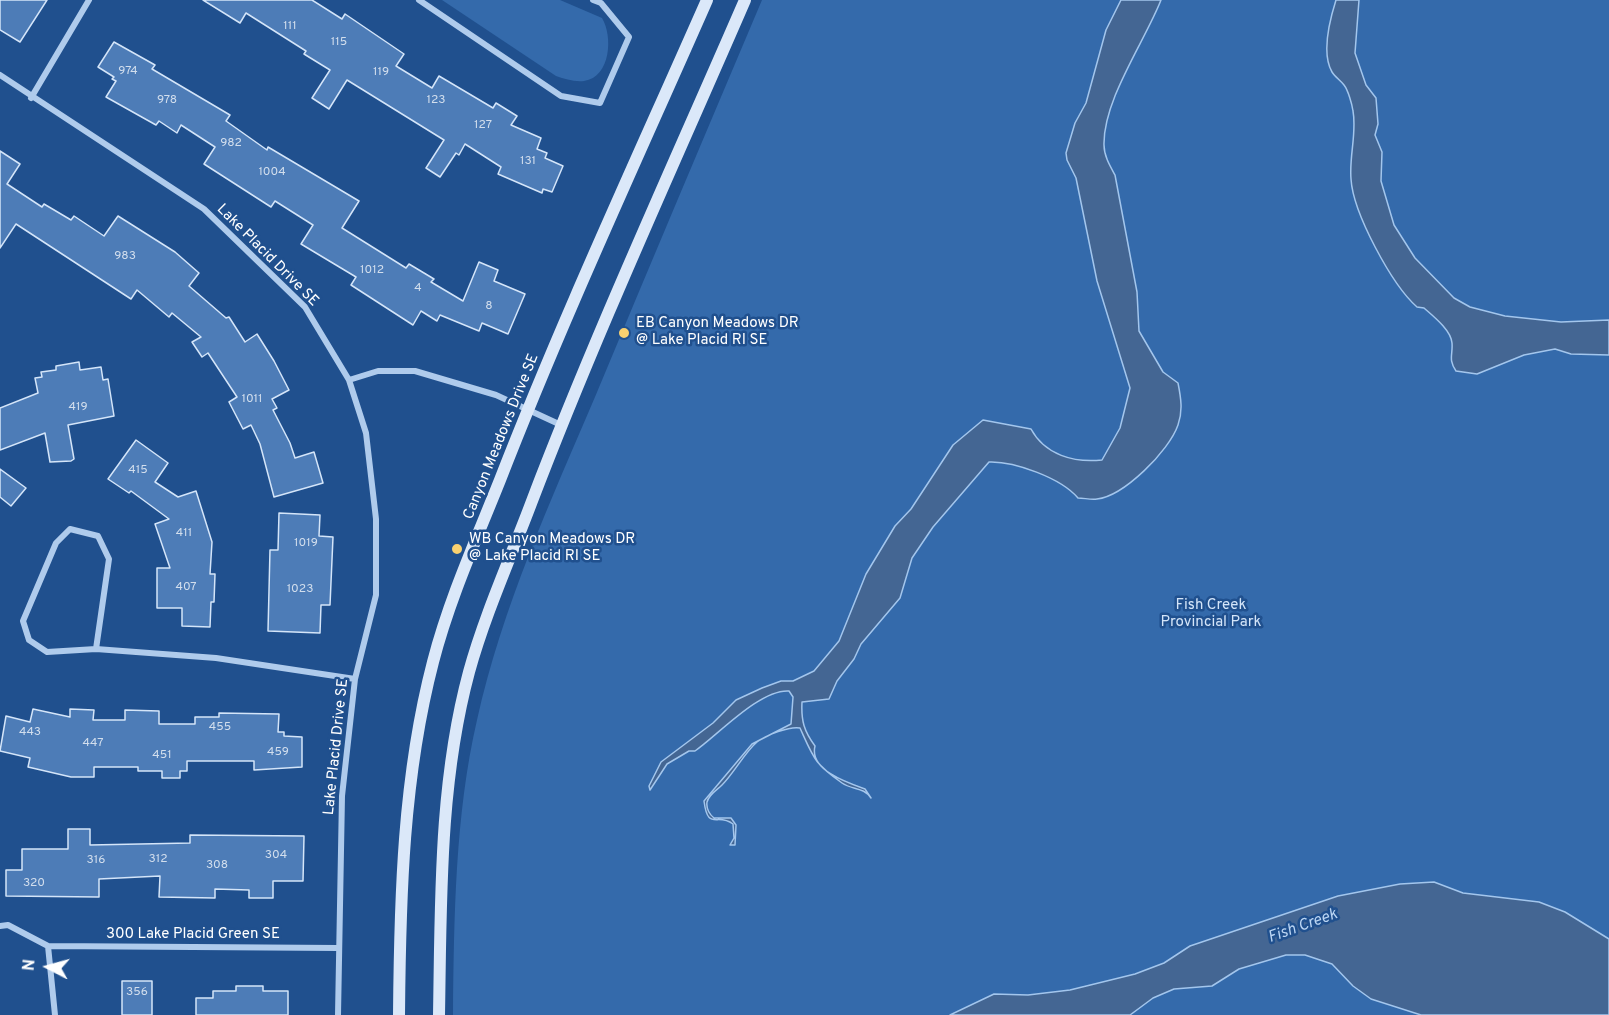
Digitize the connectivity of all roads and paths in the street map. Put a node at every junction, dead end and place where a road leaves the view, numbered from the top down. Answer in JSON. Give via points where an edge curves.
{"nodes":[{"id":1,"x":88,"y":0,"type":"edge"},
{"id":2,"x":419,"y":0,"type":"edge"},
{"id":3,"x":593,"y":0,"type":"edge"},
{"id":4,"x":707,"y":0,"type":"edge"},
{"id":5,"x":745,"y":0,"type":"edge"},
{"id":6,"x":0,"y":75,"type":"edge"},
{"id":7,"x":32,"y":98,"type":"junction"},
{"id":8,"x":349,"y":380,"type":"junction"},
{"id":9,"x":527,"y":410,"type":"junction"},
{"id":10,"x":561,"y":425,"type":"junction"},
{"id":11,"x":96,"y":650,"type":"junction"},
{"id":12,"x":355,"y":679,"type":"junction"},
{"id":13,"x":0,"y":926,"type":"edge"},
{"id":14,"x":48,"y":946,"type":"junction"},
{"id":15,"x":338,"y":948,"type":"junction"},
{"id":16,"x":56,"y":1015,"type":"edge"},
{"id":17,"x":338,"y":1015,"type":"edge"},
{"id":18,"x":399,"y":1015,"type":"edge"},
{"id":19,"x":439,"y":1015,"type":"edge"}],
"edges":[{"from":1,"to":7,"type":"street"},
{"from":2,"to":3,"type":"street","via":[[561,96],[600,103],[629,37],[601,3]]},
{"from":4,"to":9,"type":"main road","name":"Canyon Meadows Drive SE"},
{"from":5,"to":10,"type":"main road"},
{"from":6,"to":7,"type":"street","name":"Lake Placid Drive SE"},
{"from":7,"to":8,"type":"street","name":"Lake Placid Drive SE","via":[[204,209],[305,308]]},
{"from":8,"to":9,"type":"street","via":[[378,371],[416,371],[496,395]]},
{"from":8,"to":12,"type":"street","name":"Lake Placid Drive SE","via":[[366,433],[376,519],[375,595]]},
{"from":9,"to":10,"type":"street"},
{"from":9,"to":18,"type":"main road","name":"Canyon Meadows Drive SE","via":[[454,596],[433,660],[418,729],[400,914]]},
{"from":10,"to":19,"type":"main road","via":[[483,631],[458,725],[447,804]]},
{"from":11,"to":11,"type":"street","via":[[109,559],[98,536],[70,529],[56,543],[23,621],[29,640],[47,652]]},
{"from":11,"to":12,"type":"street","via":[[216,658]]},
{"from":12,"to":15,"type":"street","name":"Lake Placid Drive SE","via":[[342,796]]},
{"from":13,"to":14,"type":"street","name":"300 Lake Placid Green SE","via":[[8,925]]},
{"from":14,"to":15,"type":"street","name":"300 Lake Placid Green SE"},
{"from":14,"to":16,"type":"street"},
{"from":15,"to":17,"type":"street","name":"Lake Placid Drive SE"}]}
